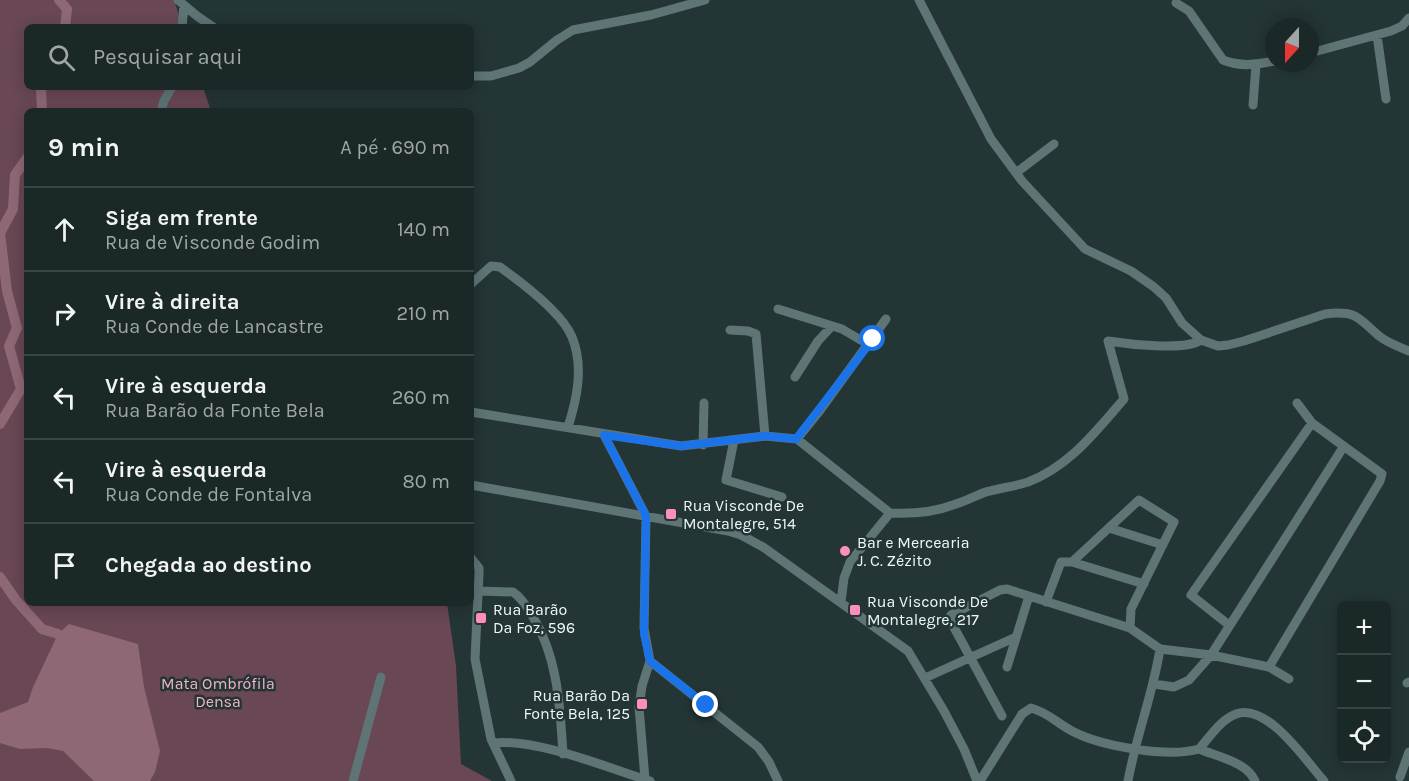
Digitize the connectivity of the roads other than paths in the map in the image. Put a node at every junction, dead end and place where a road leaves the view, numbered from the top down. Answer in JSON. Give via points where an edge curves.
{"nodes":[{"id":1,"x":705,"y":0,"type":"edge"},
{"id":2,"x":919,"y":0,"type":"edge"},
{"id":3,"x":181,"y":3,"type":"edge"},
{"id":4,"x":1176,"y":3,"type":"dead end"},
{"id":5,"x":1409,"y":18,"type":"edge"},
{"id":6,"x":182,"y":24,"type":"edge"},
{"id":7,"x":209,"y":24,"type":"edge"},
{"id":8,"x":1377,"y":35,"type":"junction"},
{"id":9,"x":1319,"y":51,"type":"edge"},
{"id":10,"x":1265,"y":63,"type":"edge"},
{"id":11,"x":1256,"y":65,"type":"junction"},
{"id":12,"x":474,"y":76,"type":"edge"},
{"id":13,"x":170,"y":90,"type":"edge"},
{"id":14,"x":1386,"y":99,"type":"dead end"},
{"id":15,"x":1253,"y":105,"type":"dead end"},
{"id":16,"x":162,"y":108,"type":"edge"},
{"id":17,"x":1054,"y":144,"type":"dead end"},
{"id":18,"x":1016,"y":173,"type":"junction"},
{"id":19,"x":474,"y":281,"type":"edge"},
{"id":20,"x":778,"y":309,"type":"dead end"},
{"id":21,"x":886,"y":319,"type":"dead end"},
{"id":22,"x":832,"y":326,"type":"junction"},
{"id":23,"x":730,"y":330,"type":"dead end"},
{"id":24,"x":1201,"y":340,"type":"junction"},
{"id":25,"x":869,"y":345,"type":"junction"},
{"id":26,"x":1409,"y":351,"type":"edge"},
{"id":27,"x":795,"y":377,"type":"dead end"},
{"id":28,"x":704,"y":403,"type":"dead end"},
{"id":29,"x":1297,"y":403,"type":"dead end"},
{"id":30,"x":474,"y":412,"type":"edge"},
{"id":31,"x":1312,"y":423,"type":"junction"},
{"id":32,"x":568,"y":427,"type":"junction"},
{"id":33,"x":604,"y":435,"type":"junction"},
{"id":34,"x":765,"y":436,"type":"junction"},
{"id":35,"x":796,"y":439,"type":"junction"},
{"id":36,"x":734,"y":440,"type":"junction"},
{"id":37,"x":703,"y":445,"type":"junction"},
{"id":38,"x":1344,"y":446,"type":"junction"},
{"id":39,"x":474,"y":486,"type":"edge"},
{"id":40,"x":782,"y":497,"type":"dead end"},
{"id":41,"x":890,"y":513,"type":"junction"},
{"id":42,"x":646,"y":516,"type":"junction"},
{"id":43,"x":1108,"y":528,"type":"junction"},
{"id":44,"x":1163,"y":545,"type":"junction"},
{"id":45,"x":474,"y":562,"type":"edge"},
{"id":46,"x":1072,"y":562,"type":"junction"},
{"id":47,"x":1144,"y":584,"type":"junction"},
{"id":48,"x":478,"y":591,"type":"junction"},
{"id":49,"x":1029,"y":596,"type":"junction"},
{"id":50,"x":841,"y":602,"type":"junction"},
{"id":51,"x":1046,"y":602,"type":"junction"},
{"id":52,"x":1229,"y":625,"type":"junction"},
{"id":53,"x":1130,"y":628,"type":"junction"},
{"id":54,"x":1016,"y":637,"type":"junction"},
{"id":55,"x":1160,"y":648,"type":"junction"},
{"id":56,"x":1211,"y":655,"type":"junction"},
{"id":57,"x":970,"y":657,"type":"junction"},
{"id":58,"x":650,"y":661,"type":"junction"},
{"id":59,"x":1007,"y":667,"type":"dead end"},
{"id":60,"x":1269,"y":667,"type":"junction"},
{"id":61,"x":381,"y":677,"type":"dead end"},
{"id":62,"x":925,"y":678,"type":"junction"},
{"id":63,"x":1289,"y":679,"type":"dead end"},
{"id":64,"x":1154,"y":684,"type":"junction"},
{"id":65,"x":1002,"y":716,"type":"dead end"},
{"id":66,"x":493,"y":743,"type":"junction"},
{"id":67,"x":1134,"y":748,"type":"junction"},
{"id":68,"x":1199,"y":749,"type":"junction"},
{"id":69,"x":1409,"y":752,"type":"edge"},
{"id":70,"x":563,"y":754,"type":"junction"},
{"id":71,"x":1402,"y":778,"type":"edge"},
{"id":72,"x":648,"y":780,"type":"edge"},
{"id":73,"x":353,"y":781,"type":"edge"},
{"id":74,"x":511,"y":781,"type":"edge"},
{"id":75,"x":778,"y":781,"type":"edge"},
{"id":76,"x":979,"y":781,"type":"edge"},
{"id":77,"x":1128,"y":781,"type":"edge"},
{"id":78,"x":1255,"y":781,"type":"edge"},
{"id":79,"x":1324,"y":781,"type":"edge"}],
"edges":[{"from":1,"to":12,"type":"street","via":[[573,30],[519,68]]},
{"from":2,"to":18,"type":"street","via":[[986,131]]},
{"from":3,"to":6,"type":"street"},
{"from":3,"to":7,"type":"street"},
{"from":4,"to":11,"type":"street","via":[[1189,11],[1223,60]]},
{"from":5,"to":8,"type":"street","via":[[1402,26]]},
{"from":8,"to":9,"type":"street"},
{"from":8,"to":14,"type":"street"},
{"from":10,"to":11,"type":"street"},
{"from":11,"to":15,"type":"street"},
{"from":13,"to":16,"type":"street"},
{"from":17,"to":18,"type":"street"},
{"from":18,"to":24,"type":"street","via":[[1085,249],[1154,287],[1188,330]]},
{"from":19,"to":32,"type":"street","via":[[491,266],[500,267],[544,303],[569,330],[576,351],[578,386]]},
{"from":20,"to":22,"type":"street"},
{"from":21,"to":25,"type":"street"},
{"from":22,"to":25,"type":"street"},
{"from":22,"to":27,"type":"street"},
{"from":23,"to":34,"type":"street","via":[[756,334]]},
{"from":24,"to":26,"type":"street","via":[[1228,345],[1338,312],[1361,318],[1385,340]]},
{"from":24,"to":41,"type":"street","via":[[1177,346],[1108,341],[1124,399],[1077,451],[1045,474],[1019,485],[929,512]]},
{"from":25,"to":35,"type":"street"},
{"from":28,"to":37,"type":"street"},
{"from":29,"to":31,"type":"street"},
{"from":30,"to":32,"type":"street"},
{"from":31,"to":38,"type":"street"},
{"from":31,"to":52,"type":"street","via":[[1191,595]]},
{"from":32,"to":33,"type":"street"},
{"from":33,"to":37,"type":"street","via":[[681,446]]},
{"from":33,"to":42,"type":"street"},
{"from":34,"to":35,"type":"street"},
{"from":34,"to":36,"type":"street"},
{"from":35,"to":41,"type":"street"},
{"from":36,"to":37,"type":"street"},
{"from":36,"to":40,"type":"street","via":[[726,480]]},
{"from":38,"to":52,"type":"street"},
{"from":38,"to":60,"type":"street","via":[[1382,474],[1380,481]]},
{"from":39,"to":42,"type":"street"},
{"from":41,"to":50,"type":"street","via":[[850,562]]},
{"from":42,"to":50,"type":"street","via":[[741,535]]},
{"from":42,"to":58,"type":"street","via":[[644,634]]},
{"from":43,"to":44,"type":"street"},
{"from":43,"to":44,"type":"street","via":[[1139,500],[1174,522]]},
{"from":43,"to":46,"type":"street"},
{"from":44,"to":47,"type":"street"},
{"from":45,"to":48,"type":"street","via":[[479,568]]},
{"from":46,"to":47,"type":"street"},
{"from":46,"to":51,"type":"street","via":[[1061,562]]},
{"from":47,"to":53,"type":"street","via":[[1131,609]]},
{"from":48,"to":66,"type":"street","via":[[474,652]]},
{"from":48,"to":70,"type":"street","via":[[515,593],[545,639],[557,688]]},
{"from":49,"to":51,"type":"street"},
{"from":49,"to":54,"type":"street"},
{"from":49,"to":57,"type":"street","via":[[1000,590],[951,615]]},
{"from":50,"to":62,"type":"street","via":[[908,651]]},
{"from":51,"to":53,"type":"street"},
{"from":52,"to":56,"type":"street"},
{"from":53,"to":55,"type":"street"},
{"from":54,"to":57,"type":"street"},
{"from":54,"to":59,"type":"street"},
{"from":55,"to":56,"type":"street"},
{"from":55,"to":64,"type":"street"},
{"from":56,"to":60,"type":"street"},
{"from":56,"to":64,"type":"street","via":[[1189,680],[1174,687]]},
{"from":57,"to":62,"type":"street"},
{"from":57,"to":65,"type":"street"},
{"from":58,"to":72,"type":"street","via":[[639,707]]},
{"from":58,"to":75,"type":"street","via":[[758,747]]},
{"from":60,"to":63,"type":"street"},
{"from":61,"to":73,"type":"street"},
{"from":62,"to":76,"type":"street"},
{"from":64,"to":67,"type":"street"},
{"from":66,"to":70,"type":"street"},
{"from":66,"to":74,"type":"street"},
{"from":67,"to":68,"type":"street","via":[[1180,752]]},
{"from":67,"to":76,"type":"street","via":[[1089,738],[1031,708],[1022,714]]},
{"from":67,"to":77,"type":"street"},
{"from":68,"to":78,"type":"street","via":[[1244,767]]},
{"from":68,"to":79,"type":"street","via":[[1224,721],[1237,714],[1256,715],[1281,732]]},
{"from":69,"to":71,"type":"street"},
{"from":70,"to":72,"type":"street"}]}
